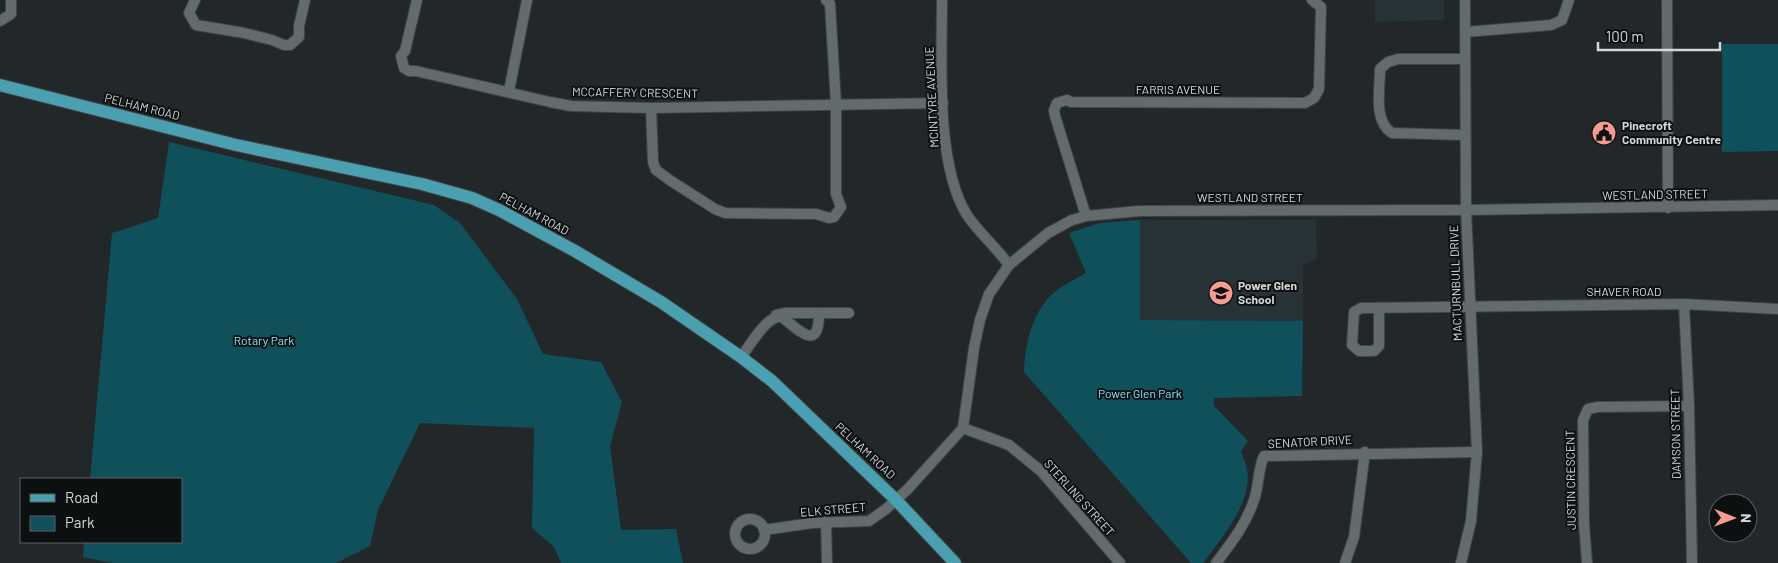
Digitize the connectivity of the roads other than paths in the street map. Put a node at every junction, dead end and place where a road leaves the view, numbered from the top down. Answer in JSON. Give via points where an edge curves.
{"nodes":[{"id":1,"x":11,"y":0,"type":"edge"},
{"id":2,"x":194,"y":0,"type":"edge"},
{"id":3,"x":305,"y":0,"type":"edge"},
{"id":4,"x":417,"y":0,"type":"edge"},
{"id":5,"x":527,"y":0,"type":"edge"},
{"id":6,"x":826,"y":0,"type":"edge"},
{"id":7,"x":942,"y":0,"type":"edge"},
{"id":8,"x":1312,"y":0,"type":"edge"},
{"id":9,"x":1465,"y":0,"type":"edge"},
{"id":10,"x":1569,"y":0,"type":"edge"},
{"id":11,"x":1667,"y":0,"type":"edge"},
{"id":12,"x":0,"y":21,"type":"edge"},
{"id":13,"x":1465,"y":32,"type":"junction"},
{"id":14,"x":1465,"y":59,"type":"junction"},
{"id":15,"x":0,"y":85,"type":"edge"},
{"id":16,"x":509,"y":91,"type":"junction"},
{"id":17,"x":943,"y":103,"type":"junction"},
{"id":18,"x":836,"y":104,"type":"junction"},
{"id":19,"x":651,"y":108,"type":"junction"},
{"id":20,"x":1464,"y":135,"type":"junction"},
{"id":21,"x":1778,"y":205,"type":"edge"},
{"id":22,"x":1668,"y":208,"type":"junction"},
{"id":23,"x":1466,"y":210,"type":"junction"},
{"id":24,"x":1086,"y":216,"type":"junction"},
{"id":25,"x":1009,"y":264,"type":"junction"},
{"id":26,"x":1684,"y":304,"type":"junction"},
{"id":27,"x":1469,"y":306,"type":"junction"},
{"id":28,"x":1379,"y":308,"type":"junction"},
{"id":29,"x":1778,"y":309,"type":"edge"},
{"id":30,"x":819,"y":313,"type":"junction"},
{"id":31,"x":849,"y":313,"type":"dead end"},
{"id":32,"x":770,"y":320,"type":"junction"},
{"id":33,"x":741,"y":357,"type":"junction"},
{"id":34,"x":1689,"y":406,"type":"junction"},
{"id":35,"x":964,"y":428,"type":"junction"},
{"id":36,"x":1366,"y":452,"type":"junction"},
{"id":37,"x":1477,"y":452,"type":"junction"},
{"id":38,"x":896,"y":500,"type":"junction"},
{"id":39,"x":826,"y":522,"type":"junction"},
{"id":40,"x":764,"y":530,"type":"dead end"},
{"id":41,"x":827,"y":563,"type":"edge"},
{"id":42,"x":955,"y":563,"type":"edge"},
{"id":43,"x":1120,"y":563,"type":"edge"},
{"id":44,"x":1216,"y":563,"type":"edge"},
{"id":45,"x":1345,"y":563,"type":"edge"},
{"id":46,"x":1461,"y":563,"type":"edge"},
{"id":47,"x":1587,"y":563,"type":"edge"},
{"id":48,"x":1692,"y":563,"type":"edge"}],
"edges":[{"from":1,"to":12,"type":"street","via":[[11,14]]},
{"from":2,"to":3,"type":"street","via":[[189,13],[196,25],[206,24],[287,46],[299,37]]},
{"from":4,"to":16,"type":"street","name":"MCCAFFERY CRESCENT","via":[[401,56],[404,68]]},
{"from":5,"to":16,"type":"street"},
{"from":6,"to":18,"type":"street","via":[[830,4]]},
{"from":7,"to":17,"type":"street","name":"MCINTYRE AVENUE"},
{"from":8,"to":24,"type":"street","name":"FARRIS AVENUE","via":[[1321,7],[1319,89],[1314,98],[1305,103],[1067,100],[1057,103],[1054,116]]},
{"from":9,"to":13,"type":"street","name":"MACTURNBULL DRIVE"},
{"from":10,"to":13,"type":"street","via":[[1562,20],[1551,26]]},
{"from":11,"to":22,"type":"street"},
{"from":13,"to":14,"type":"street","name":"MACTURNBULL DRIVE"},
{"from":14,"to":20,"type":"street","name":"MACTURNBULL DRIVE"},
{"from":14,"to":20,"type":"street","via":[[1398,59],[1380,69],[1380,116],[1384,128],[1392,133]]},
{"from":15,"to":33,"type":"main road","name":"PELHAM ROAD","via":[[236,145],[422,184],[472,198],[576,251],[678,312]]},
{"from":16,"to":19,"type":"street","name":"MCCAFFERY CRESCENT","via":[[571,106]]},
{"from":17,"to":18,"type":"street","name":"MCCAFFERY CRESCENT"},
{"from":17,"to":25,"type":"street","name":"MCINTYRE AVENUE","via":[[945,142],[955,187],[966,214]]},
{"from":18,"to":19,"type":"street","name":"MCCAFFERY CRESCENT"},
{"from":18,"to":19,"type":"street","via":[[836,194],[841,207],[831,218],[816,214],[731,214],[715,209],[656,170],[652,159]]},
{"from":20,"to":23,"type":"street","name":"MACTURNBULL DRIVE"},
{"from":21,"to":22,"type":"street","name":"WESTLAND STREET"},
{"from":22,"to":23,"type":"street","name":"WESTLAND STREET"},
{"from":23,"to":24,"type":"street","name":"WESTLAND STREET","via":[[1139,211]]},
{"from":23,"to":27,"type":"street","name":"MACTURNBULL DRIVE"},
{"from":24,"to":25,"type":"street","name":"WESTLAND STREET","via":[[1048,233]]},
{"from":25,"to":35,"type":"street","name":"WESTLAND STREET","via":[[989,294],[980,320]]},
{"from":26,"to":27,"type":"street","name":"SHAVER ROAD"},
{"from":26,"to":29,"type":"street","name":"SHAVER ROAD"},
{"from":26,"to":34,"type":"street","name":"DAMSON STREET"},
{"from":27,"to":28,"type":"street","name":"SHAVER ROAD"},
{"from":27,"to":37,"type":"street","name":"MACTURNBULL DRIVE"},
{"from":28,"to":28,"type":"street","name":"SHAVER ROAD","via":[[1379,346],[1374,351],[1358,351],[1352,344],[1354,312],[1361,308]]},
{"from":30,"to":31,"type":"street"},
{"from":30,"to":32,"type":"street","via":[[782,313]]},
{"from":30,"to":32,"type":"street","via":[[818,327],[811,335],[804,335],[781,316]]},
{"from":32,"to":33,"type":"street"},
{"from":33,"to":38,"type":"main road","name":"PELHAM ROAD","via":[[772,381]]},
{"from":34,"to":47,"type":"street","name":"JUSTIN CRESCENT","via":[[1598,406],[1588,409],[1583,420]]},
{"from":34,"to":48,"type":"street","name":"DAMSON STREET"},
{"from":35,"to":38,"type":"street"},
{"from":35,"to":43,"type":"street","name":"STERLING STREET","via":[[1009,445],[1041,471]]},
{"from":36,"to":37,"type":"street","name":"SENATOR DRIVE"},
{"from":36,"to":44,"type":"street","name":"SENATOR DRIVE","via":[[1264,456],[1258,468],[1255,495],[1245,524]]},
{"from":36,"to":45,"type":"street","via":[[1354,538]]},
{"from":37,"to":46,"type":"street","name":"MACTURNBULL DRIVE","via":[[1471,521]]},
{"from":38,"to":39,"type":"street","name":"ELK STREET","via":[[869,522]]},
{"from":38,"to":42,"type":"main road","name":"PELHAM ROAD"},
{"from":39,"to":40,"type":"street","name":"ELK STREET"},
{"from":39,"to":41,"type":"street"}]}
